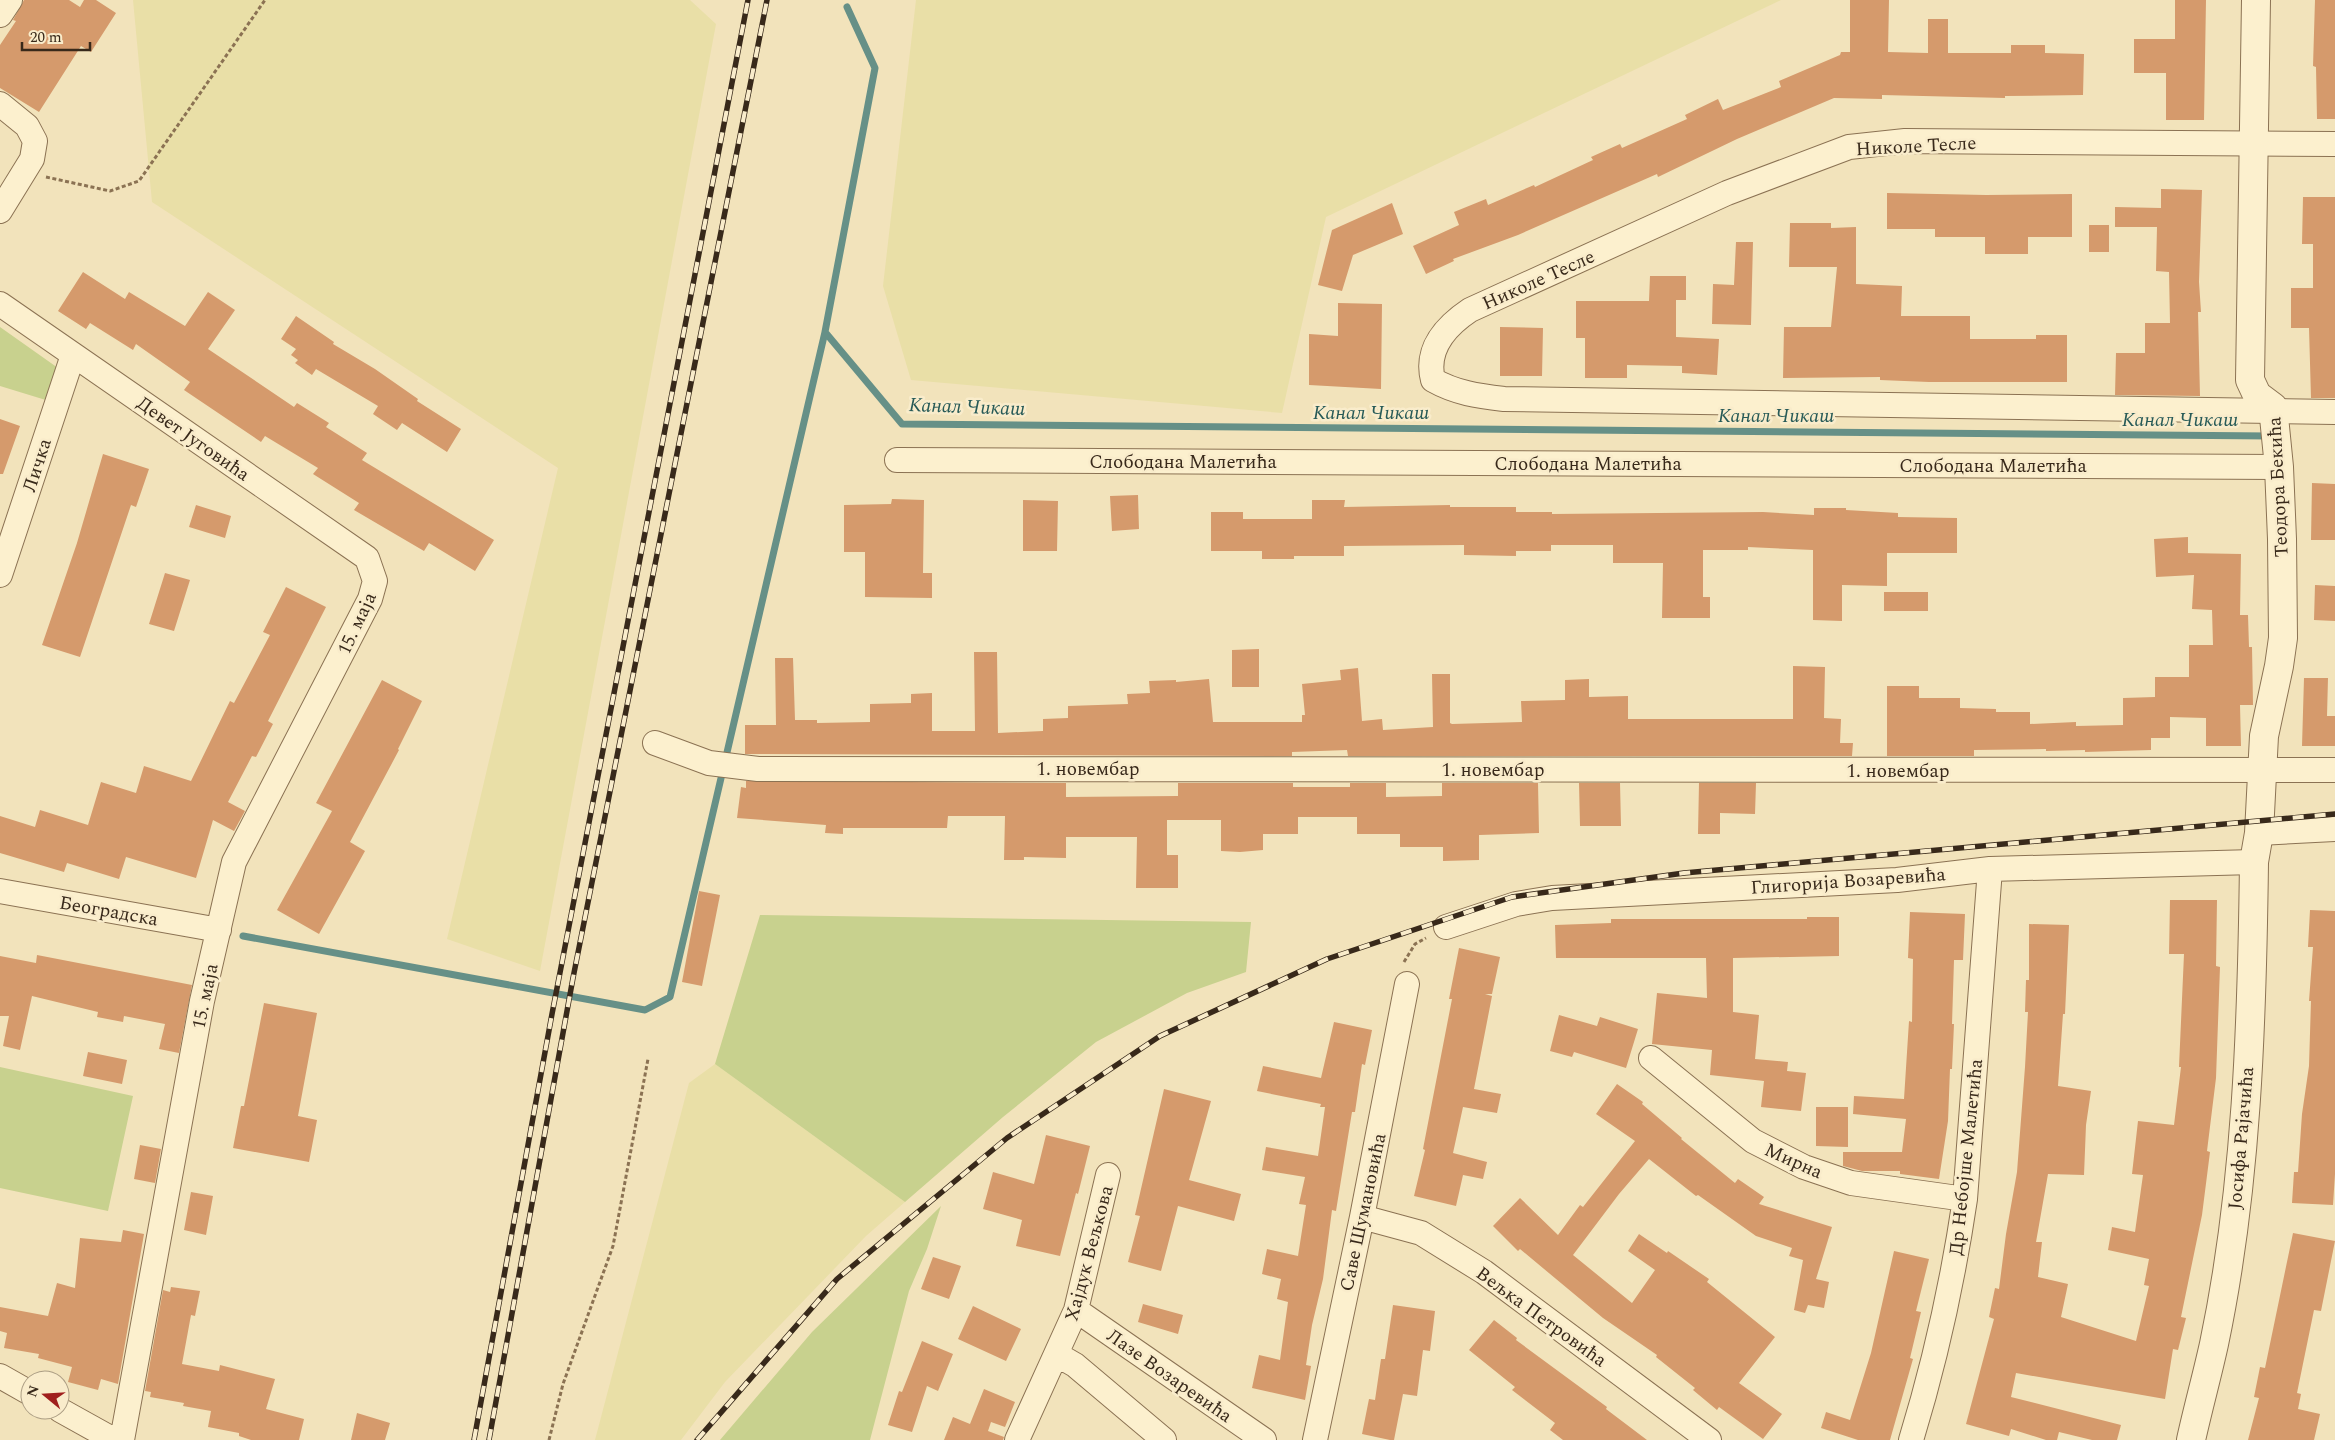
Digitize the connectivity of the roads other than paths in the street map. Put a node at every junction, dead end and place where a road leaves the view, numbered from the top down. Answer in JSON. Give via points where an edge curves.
{"nodes":[{"id":1,"x":10,"y":0,"type":"edge"},
{"id":2,"x":2256,"y":0,"type":"edge"},
{"id":3,"x":0,"y":15,"type":"edge"},
{"id":4,"x":0,"y":104,"type":"edge"},
{"id":5,"x":2252,"y":142,"type":"junction"},
{"id":6,"x":2335,"y":144,"type":"edge"},
{"id":7,"x":0,"y":211,"type":"edge"},
{"id":8,"x":0,"y":304,"type":"edge"},
{"id":9,"x":73,"y":355,"type":"junction"},
{"id":10,"x":2335,"y":412,"type":"edge"},
{"id":11,"x":2273,"y":415,"type":"junction"},
{"id":12,"x":897,"y":460,"type":"dead end"},
{"id":13,"x":2278,"y":462,"type":"junction"},
{"id":14,"x":0,"y":575,"type":"edge"},
{"id":15,"x":375,"y":581,"type":"joint"},
{"id":16,"x":655,"y":743,"type":"dead end"},
{"id":17,"x":2335,"y":770,"type":"edge"},
{"id":18,"x":2261,"y":771,"type":"junction"},
{"id":19,"x":2335,"y":829,"type":"edge"},
{"id":20,"x":2259,"y":833,"type":"junction"},
{"id":21,"x":2254,"y":862,"type":"junction"},
{"id":22,"x":1990,"y":869,"type":"junction"},
{"id":23,"x":0,"y":890,"type":"edge"},
{"id":24,"x":1446,"y":927,"type":"road end"},
{"id":25,"x":219,"y":930,"type":"junction"},
{"id":26,"x":1407,"y":984,"type":"road end"},
{"id":27,"x":1651,"y":1058,"type":"dead end"},
{"id":28,"x":1108,"y":1175,"type":"dead end"},
{"id":29,"x":1965,"y":1199,"type":"junction"},
{"id":30,"x":1362,"y":1217,"type":"junction"},
{"id":31,"x":1076,"y":1310,"type":"junction"},
{"id":32,"x":1056,"y":1354,"type":"junction"},
{"id":33,"x":0,"y":1376,"type":"edge"},
{"id":34,"x":20,"y":1387,"type":"edge"},
{"id":35,"x":70,"y":1416,"type":"edge"},
{"id":36,"x":114,"y":1440,"type":"edge"},
{"id":37,"x":122,"y":1440,"type":"edge"},
{"id":38,"x":1017,"y":1440,"type":"edge"},
{"id":39,"x":1164,"y":1440,"type":"edge"},
{"id":40,"x":1264,"y":1440,"type":"edge"},
{"id":41,"x":1315,"y":1440,"type":"edge"},
{"id":42,"x":1709,"y":1440,"type":"edge"},
{"id":43,"x":1911,"y":1440,"type":"edge"},
{"id":44,"x":2191,"y":1440,"type":"edge"}],
"edges":[{"from":1,"to":3,"type":"street"},
{"from":2,"to":5,"type":"street","name":"Теодора Бекића"},
{"from":4,"to":7,"type":"street","via":[[27,126],[35,141],[32,159]]},
{"from":5,"to":6,"type":"street","name":"Николе Тесле"},
{"from":5,"to":11,"type":"street","name":"Теодора Бекића","via":[[2250,380],[2257,396],[2271,405]]},
{"from":5,"to":11,"type":"street","name":"Николе Тесле","via":[[1905,142],[1849,147],[1727,193],[1470,310],[1453,321],[1439,338],[1430,368],[1433,380],[1464,394],[1504,399]]},
{"from":8,"to":9,"type":"street","name":"Девет Југовића"},
{"from":9,"to":14,"type":"street","name":"Личка"},
{"from":9,"to":15,"type":"street","name":"Девет Југовића","via":[[367,558]]},
{"from":10,"to":11,"type":"street"},
{"from":11,"to":13,"type":"street","name":"Теодора Бекића"},
{"from":12,"to":13,"type":"street","name":"Слободана Малетића"},
{"from":13,"to":18,"type":"street","name":"Теодора Бекића","via":[[2282,638]]},
{"from":15,"to":25,"type":"street","name":"15. маја","via":[[370,600],[234,862]]},
{"from":16,"to":18,"type":"street","name":"1. новембар","via":[[709,763],[758,769]]},
{"from":17,"to":18,"type":"street","name":"1. новембар"},
{"from":18,"to":20,"type":"street","name":"Теодора Бекића"},
{"from":19,"to":20,"type":"street"},
{"from":20,"to":21,"type":"street","name":"Јосифа Рајачића"},
{"from":21,"to":22,"type":"street","name":"Глигорија Возаревића"},
{"from":21,"to":44,"type":"street","name":"Јосифа Рајачића","via":[[2243,1134],[2234,1221],[2214,1344]]},
{"from":22,"to":24,"type":"street","name":"Глигорија Возаревића","via":[[1897,880],[1552,898],[1516,904]]},
{"from":22,"to":29,"type":"street","name":"Др Небојше Малетића"},
{"from":23,"to":25,"type":"street","name":"Београдска"},
{"from":25,"to":37,"type":"street","name":"15. маја","via":[[202,1001]]},
{"from":26,"to":30,"type":"street","name":"Саве Шумановића"},
{"from":27,"to":29,"type":"street","name":"Мирна","via":[[1753,1141],[1804,1167],[1851,1183]]},
{"from":28,"to":31,"type":"street","name":"Хајдук Вељкова"},
{"from":29,"to":43,"type":"street","name":"Др Небојше Малетића","via":[[1928,1386]]},
{"from":30,"to":41,"type":"street","name":"Саве Шумановића"},
{"from":30,"to":42,"type":"street","name":"Вељка Петровића","via":[[1421,1233],[1484,1272]]},
{"from":31,"to":32,"type":"street","name":"Хајдук Вељкова"},
{"from":31,"to":40,"type":"street","name":"Лазе Возаревића"},
{"from":32,"to":38,"type":"street","name":"Хајдук Вељкова"},
{"from":32,"to":39,"type":"street","via":[[1075,1365]]},
{"from":33,"to":34,"type":"street"},
{"from":35,"to":36,"type":"street"}]}
